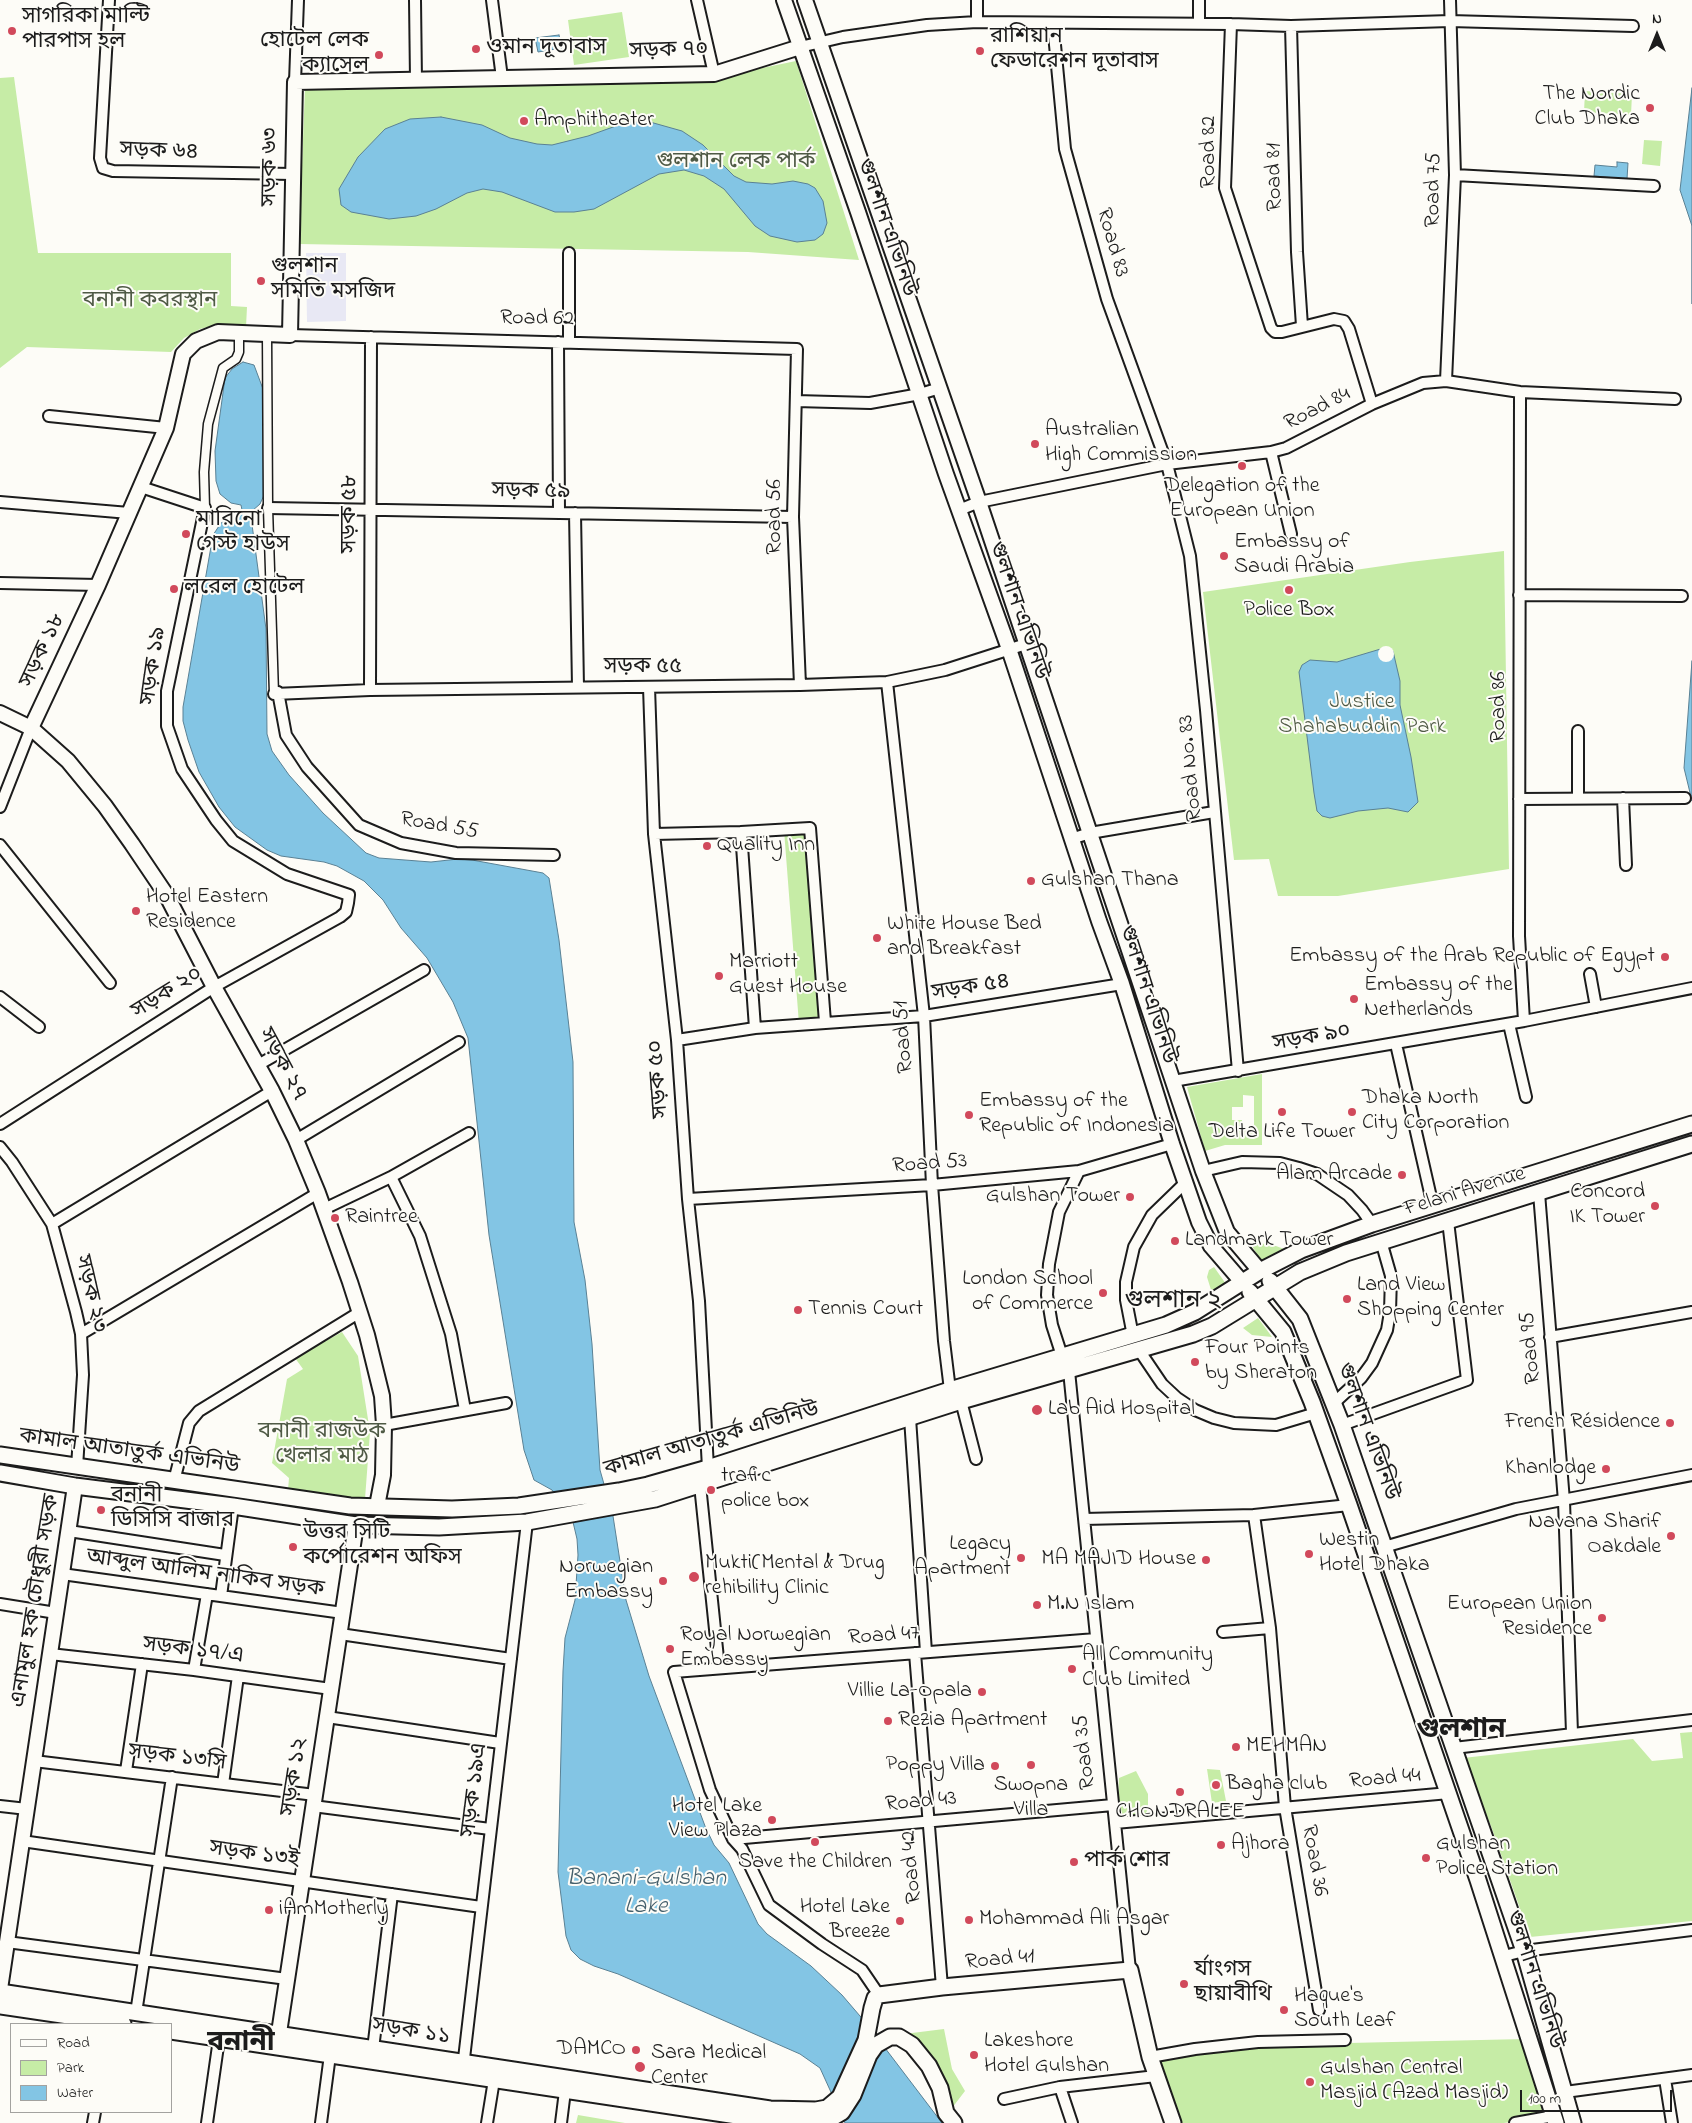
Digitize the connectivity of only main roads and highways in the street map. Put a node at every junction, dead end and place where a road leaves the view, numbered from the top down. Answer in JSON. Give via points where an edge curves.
{"nodes":[{"id":1,"x":1692,"y":1124,"type":"edge"},
{"id":2,"x":1692,"y":1144,"type":"edge"},
{"id":3,"x":1260,"y":1271,"type":"junction"},
{"id":4,"x":1242,"y":1282,"type":"junction"},
{"id":5,"x":1275,"y":1287,"type":"junction"},
{"id":6,"x":1256,"y":1299,"type":"junction"},
{"id":7,"x":956,"y":1396,"type":"junction"},
{"id":8,"x":0,"y":1455,"type":"edge"},
{"id":9,"x":77,"y":1467,"type":"junction"},
{"id":10,"x":0,"y":1473,"type":"edge"},
{"id":11,"x":702,"y":1474,"type":"junction"},
{"id":12,"x":75,"y":1486,"type":"junction"},
{"id":13,"x":620,"y":1498,"type":"junction"},
{"id":14,"x":377,"y":1506,"type":"junction"},
{"id":15,"x":374,"y":1526,"type":"junction"},
{"id":16,"x":1130,"y":1970,"type":"joint"},
{"id":17,"x":0,"y":1991,"type":"edge"},
{"id":18,"x":0,"y":2006,"type":"edge"},
{"id":19,"x":107,"y":2023,"type":"edge"},
{"id":20,"x":172,"y":2032,"type":"edge"},
{"id":21,"x":278,"y":2041,"type":"junction"},
{"id":22,"x":462,"y":2069,"type":"junction"},
{"id":23,"x":566,"y":2084,"type":"junction"},
{"id":24,"x":817,"y":2116,"type":"edge"},
{"id":25,"x":952,"y":2120,"type":"edge"},
{"id":26,"x":1555,"y":2120,"type":"edge"},
{"id":27,"x":1173,"y":2123,"type":"edge"},
{"id":28,"x":1573,"y":2123,"type":"edge"}],
"edges":[{"from":1,"to":3,"type":"main road","name":"Felani Avenue","via":[[1372,1224],[1302,1250]]},
{"from":2,"to":5,"type":"main road","name":"Felani Avenue","via":[[1381,1241],[1311,1267]]},
{"from":3,"to":4,"type":"main road","name":"কামাল আতাতুর্ক এভিনিউ"},
{"from":3,"to":5,"type":"main road","name":"গুলশান এভিনিউ"},
{"from":4,"to":6,"type":"main road","name":"গুলশান এভিনিউ"},
{"from":4,"to":7,"type":"main road","name":"কামাল আতাতুর্ক এভিনিউ","via":[[1182,1318],[1062,1356]]},
{"from":5,"to":6,"type":"main road","name":"Felani Avenue"},
{"from":5,"to":28,"type":"main road","name":"গুলশান এভিনিউ","via":[[1300,1319],[1342,1425],[1524,1951]]},
{"from":6,"to":7,"type":"main road","name":"কামাল আতাতুর্ক এভিনিউ","via":[[1203,1330],[1069,1371]]},
{"from":6,"to":26,"type":"main road","name":"গুলশান এভিনিউ","via":[[1288,1340],[1316,1413],[1449,1793]]},
{"from":7,"to":11,"type":"main road","name":"কামাল আতাতুর্ক এভিনিউ"},
{"from":7,"to":11,"type":"main road","name":"কামাল আতাতুর্ক এভিনিউ","via":[[910,1418]]},
{"from":8,"to":9,"type":"main road","name":"কামাল আতাতুর্ক এভিনিউ"},
{"from":9,"to":12,"type":"main road"},
{"from":9,"to":14,"type":"main road","name":"কামাল আতাতুর্ক এভিনিউ","via":[[350,1506]]},
{"from":10,"to":12,"type":"main road","name":"কামাল আতাতুর্ক এভিনিউ"},
{"from":11,"to":13,"type":"main road","name":"কামাল আতাতুর্ক এভিনিউ","via":[[648,1486]]},
{"from":12,"to":15,"type":"main road","name":"কামাল আতাতুর্ক এভিনিউ"},
{"from":13,"to":14,"type":"main road","name":"কামাল আতাতুর্ক এভিনিউ","via":[[452,1509]]},
{"from":13,"to":15,"type":"main road","name":"কামাল আতাতুর্ক এভিনিউ","via":[[563,1516],[527,1522],[439,1528]]},
{"from":14,"to":15,"type":"main road"},
{"from":16,"to":24,"type":"main road","name":"Road 41","via":[[877,1996],[866,2040],[840,2097]]},
{"from":16,"to":27,"type":"main road","name":"Road 35","via":[[1150,2057]]},
{"from":17,"to":21,"type":"main road","name":"সড়ক ১১"},
{"from":18,"to":19,"type":"main road"},
{"from":20,"to":21,"type":"main road","name":"সড়ক ১১"},
{"from":21,"to":22,"type":"main road","name":"সড়ক ১১","via":[[373,2049]]},
{"from":21,"to":22,"type":"main road","name":"সড়ক ১১","via":[[330,2055]]},
{"from":22,"to":23,"type":"main road","name":"সড়ক ১১"},
{"from":22,"to":23,"type":"main road","name":"সড়ক ১১","via":[[494,2080]]},
{"from":23,"to":24,"type":"main road","name":"সড়ক ১১","via":[[770,2115]]},
{"from":24,"to":25,"type":"main road","via":[[827,2121],[842,2112],[876,2045],[890,2037],[899,2037],[912,2045],[929,2066]]}]}
